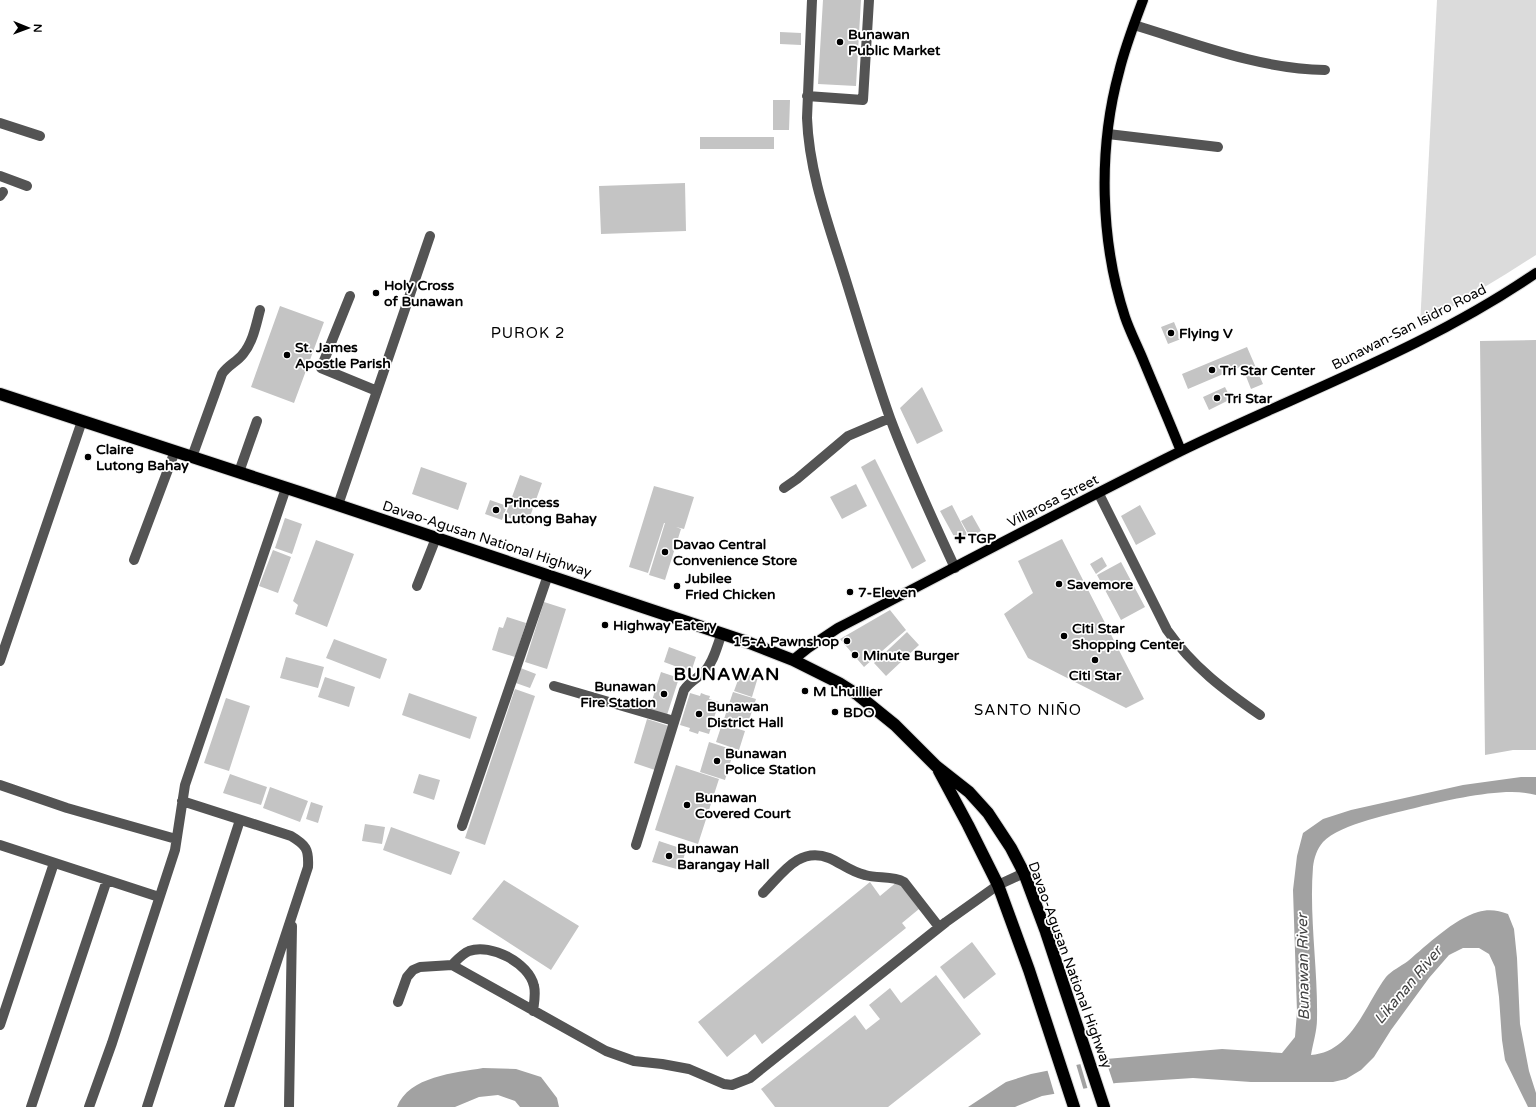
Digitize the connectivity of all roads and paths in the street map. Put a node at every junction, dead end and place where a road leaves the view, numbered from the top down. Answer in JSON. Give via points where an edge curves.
{"nodes":[{"id":1,"x":812,"y":0,"type":"edge"},
{"id":2,"x":869,"y":0,"type":"edge"},
{"id":3,"x":1143,"y":0,"type":"edge"},
{"id":4,"x":1134,"y":25,"type":"junction"},
{"id":5,"x":1325,"y":70,"type":"dead end"},
{"id":6,"x":807,"y":96,"type":"junction"},
{"id":7,"x":0,"y":123,"type":"edge"},
{"id":8,"x":1108,"y":134,"type":"junction"},
{"id":9,"x":40,"y":136,"type":"dead end"},
{"id":10,"x":1218,"y":147,"type":"dead end"},
{"id":11,"x":0,"y":176,"type":"edge"},
{"id":12,"x":27,"y":186,"type":"dead end"},
{"id":13,"x":430,"y":236,"type":"dead end"},
{"id":14,"x":1536,"y":273,"type":"edge"},
{"id":15,"x":350,"y":296,"type":"dead end"},
{"id":16,"x":260,"y":310,"type":"dead end"},
{"id":17,"x":377,"y":391,"type":"junction"},
{"id":18,"x":0,"y":394,"type":"edge"},
{"id":19,"x":890,"y":418,"type":"junction"},
{"id":20,"x":82,"y":421,"type":"junction"},
{"id":21,"x":257,"y":421,"type":"dead end"},
{"id":22,"x":175,"y":451,"type":"junction"},
{"id":23,"x":1181,"y":451,"type":"junction"},
{"id":24,"x":192,"y":457,"type":"junction"},
{"id":25,"x":239,"y":472,"type":"junction"},
{"id":26,"x":286,"y":488,"type":"junction"},
{"id":27,"x":784,"y":488,"type":"dead end"},
{"id":28,"x":1099,"y":494,"type":"junction"},
{"id":29,"x":338,"y":505,"type":"junction"},
{"id":30,"x":436,"y":538,"type":"junction"},
{"id":31,"x":134,"y":560,"type":"dead end"},
{"id":32,"x":955,"y":568,"type":"junction"},
{"id":33,"x":548,"y":575,"type":"junction"},
{"id":34,"x":417,"y":586,"type":"dead end"},
{"id":35,"x":722,"y":633,"type":"junction"},
{"id":36,"x":793,"y":660,"type":"junction"},
{"id":37,"x":0,"y":661,"type":"edge"},
{"id":38,"x":554,"y":686,"type":"dead end"},
{"id":39,"x":1260,"y":715,"type":"dead end"},
{"id":40,"x":674,"y":721,"type":"junction"},
{"id":41,"x":936,"y":766,"type":"junction"},
{"id":42,"x":0,"y":785,"type":"edge"},
{"id":43,"x":182,"y":801,"type":"junction"},
{"id":44,"x":240,"y":820,"type":"junction"},
{"id":45,"x":462,"y":826,"type":"dead end"},
{"id":46,"x":176,"y":839,"type":"junction"},
{"id":47,"x":636,"y":845,"type":"dead end"},
{"id":48,"x":1,"y":849,"type":"edge"},
{"id":49,"x":54,"y":863,"type":"junction"},
{"id":50,"x":1024,"y":873,"type":"junction"},
{"id":51,"x":107,"y":880,"type":"junction"},
{"id":52,"x":998,"y":885,"type":"junction"},
{"id":53,"x":763,"y":893,"type":"dead end"},
{"id":54,"x":159,"y":897,"type":"junction"},
{"id":55,"x":292,"y":916,"type":"junction"},
{"id":56,"x":939,"y":927,"type":"junction"},
{"id":57,"x":452,"y":965,"type":"junction"},
{"id":58,"x":398,"y":1002,"type":"dead end"},
{"id":59,"x":533,"y":1011,"type":"junction"},
{"id":60,"x":0,"y":1025,"type":"edge"},
{"id":61,"x":1103,"y":1105,"type":"edge"},
{"id":62,"x":30,"y":1107,"type":"edge"},
{"id":63,"x":89,"y":1107,"type":"edge"},
{"id":64,"x":147,"y":1107,"type":"edge"},
{"id":65,"x":228,"y":1107,"type":"edge"},
{"id":66,"x":289,"y":1107,"type":"edge"},
{"id":67,"x":1074,"y":1107,"type":"edge"}],
"edges":[{"from":1,"to":6,"type":"street"},
{"from":2,"to":6,"type":"street","via":[[863,100]]},
{"from":3,"to":4,"type":"main road"},
{"from":4,"to":5,"type":"street","via":[[1261,64],[1302,70]]},
{"from":4,"to":8,"type":"main road","via":[[1118,73]]},
{"from":6,"to":19,"type":"street","via":[[808,135],[814,177]]},
{"from":7,"to":9,"type":"street"},
{"from":8,"to":10,"type":"street"},
{"from":8,"to":23,"type":"main road","via":[[1105,201],[1117,287],[1126,318]]},
{"from":11,"to":12,"type":"street"},
{"from":13,"to":17,"type":"street"},
{"from":14,"to":23,"type":"main road","name":"Bunawan-San Isidro Road","via":[[1510,291],[1434,333]]},
{"from":15,"to":17,"type":"street","via":[[321,368]]},
{"from":16,"to":24,"type":"street","via":[[247,349],[222,374]]},
{"from":17,"to":29,"type":"street"},
{"from":18,"to":20,"type":"highway","name":"Davao-Agusan National Highway"},
{"from":19,"to":27,"type":"street","via":[[848,436]]},
{"from":19,"to":32,"type":"street"},
{"from":20,"to":22,"type":"highway","name":"Davao-Agusan National Highway"},
{"from":20,"to":37,"type":"street"},
{"from":21,"to":25,"type":"street"},
{"from":22,"to":24,"type":"highway","name":"Davao-Agusan National Highway"},
{"from":22,"to":31,"type":"street"},
{"from":23,"to":28,"type":"main road","name":"Villarosa Street"},
{"from":24,"to":25,"type":"highway","name":"Davao-Agusan National Highway"},
{"from":25,"to":26,"type":"highway","name":"Davao-Agusan National Highway"},
{"from":26,"to":29,"type":"highway","name":"Davao-Agusan National Highway"},
{"from":26,"to":43,"type":"street","via":[[185,785]]},
{"from":28,"to":32,"type":"main road","name":"Villarosa Street"},
{"from":28,"to":39,"type":"street","via":[[1178,647],[1220,687]]},
{"from":29,"to":30,"type":"highway","name":"Davao-Agusan National Highway"},
{"from":30,"to":33,"type":"highway","name":"Davao-Agusan National Highway"},
{"from":30,"to":34,"type":"street"},
{"from":32,"to":36,"type":"main road","name":"Villarosa Street","via":[[838,628]]},
{"from":33,"to":35,"type":"highway","name":"Davao-Agusan National Highway"},
{"from":33,"to":45,"type":"street"},
{"from":35,"to":36,"type":"highway","name":"Davao-Agusan National Highway"},
{"from":35,"to":40,"type":"street","via":[[709,666],[684,690]]},
{"from":36,"to":41,"type":"highway","name":"Davao-Agusan National Highway","via":[[839,683],[875,708],[914,742]]},
{"from":38,"to":40,"type":"street"},
{"from":40,"to":47,"type":"street"},
{"from":41,"to":50,"type":"highway","name":"Davao-Agusan National Highway","via":[[970,792],[988,813]]},
{"from":41,"to":52,"type":"highway","name":"Davao-Agusan National Highway"},
{"from":42,"to":46,"type":"street","via":[[67,808]]},
{"from":43,"to":44,"type":"street"},
{"from":43,"to":46,"type":"street"},
{"from":44,"to":55,"type":"street","via":[[291,836],[307,848],[308,867]]},
{"from":44,"to":64,"type":"street"},
{"from":46,"to":54,"type":"street","via":[[173,857]]},
{"from":48,"to":49,"type":"street"},
{"from":49,"to":51,"type":"street"},
{"from":49,"to":60,"type":"street"},
{"from":50,"to":52,"type":"street"},
{"from":50,"to":61,"type":"highway","name":"Davao-Agusan National Highway"},
{"from":51,"to":54,"type":"street"},
{"from":51,"to":62,"type":"street"},
{"from":52,"to":56,"type":"street"},
{"from":52,"to":67,"type":"highway","name":"Davao-Agusan National Highway"},
{"from":53,"to":56,"type":"street","via":[[802,856],[820,855],[865,876],[898,879],[904,882]]},
{"from":54,"to":63,"type":"street"},
{"from":55,"to":65,"type":"street"},
{"from":55,"to":66,"type":"street"},
{"from":56,"to":59,"type":"street","via":[[750,1078],[732,1085],[689,1069],[634,1061],[606,1051]]},
{"from":57,"to":58,"type":"street","via":[[420,967],[413,970],[407,977]]},
{"from":57,"to":59,"type":"street"},
{"from":57,"to":59,"type":"street","via":[[469,951],[491,951],[508,957],[530,974],[535,997]]}]}
